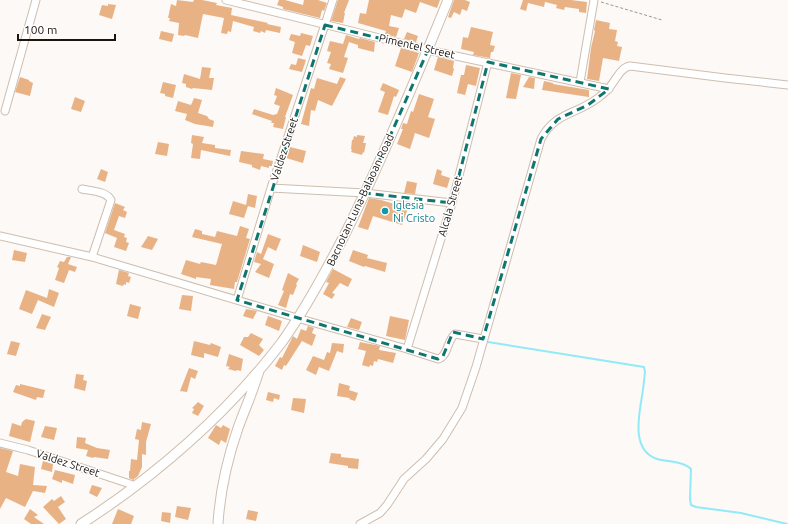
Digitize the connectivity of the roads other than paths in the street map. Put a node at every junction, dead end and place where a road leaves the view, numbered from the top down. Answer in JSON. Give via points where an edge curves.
{"nodes":[{"id":1,"x":36,"y":0,"type":"edge"},
{"id":2,"x":226,"y":0,"type":"edge"},
{"id":3,"x":332,"y":0,"type":"edge"},
{"id":4,"x":448,"y":0,"type":"edge"},
{"id":5,"x":594,"y":0,"type":"edge"},
{"id":6,"x":325,"y":24,"type":"junction"},
{"id":7,"x":428,"y":50,"type":"junction"},
{"id":8,"x":488,"y":62,"type":"junction"},
{"id":9,"x":580,"y":82,"type":"junction"},
{"id":10,"x":788,"y":85,"type":"edge"},
{"id":11,"x":609,"y":89,"type":"junction"},
{"id":12,"x":6,"y":111,"type":"dead end"},
{"id":13,"x":271,"y":188,"type":"junction"},
{"id":14,"x":82,"y":189,"type":"dead end"},
{"id":15,"x":365,"y":193,"type":"junction"},
{"id":16,"x":452,"y":203,"type":"junction"},
{"id":17,"x":0,"y":236,"type":"edge"},
{"id":18,"x":92,"y":257,"type":"junction"},
{"id":19,"x":237,"y":300,"type":"junction"},
{"id":20,"x":297,"y":318,"type":"junction"},
{"id":21,"x":483,"y":339,"type":"junction"},
{"id":22,"x":407,"y":349,"type":"junction"},
{"id":23,"x":259,"y":370,"type":"junction"},
{"id":24,"x":0,"y":443,"type":"edge"},
{"id":25,"x":136,"y":486,"type":"junction"},
{"id":26,"x":81,"y":524,"type":"edge"},
{"id":27,"x":218,"y":524,"type":"edge"},
{"id":28,"x":360,"y":524,"type":"edge"}],
"edges":[{"from":1,"to":12,"type":"street"},
{"from":2,"to":6,"type":"street","name":"Pimentel Street"},
{"from":3,"to":6,"type":"street","name":"Valdez Street"},
{"from":4,"to":7,"type":"main road","name":"Bacnotan-Luna-Balaoan Road"},
{"from":5,"to":9,"type":"street"},
{"from":6,"to":7,"type":"street","name":"Pimentel Street"},
{"from":6,"to":13,"type":"street","name":"Valdez Street"},
{"from":7,"to":8,"type":"street","name":"Pimentel Street"},
{"from":7,"to":15,"type":"main road","name":"Bacnotan-Luna-Balaoan Road"},
{"from":8,"to":9,"type":"street","name":"Pimentel Street"},
{"from":8,"to":16,"type":"street","name":"Alcala Street"},
{"from":9,"to":11,"type":"street","name":"Pimentel Street"},
{"from":10,"to":11,"type":"street","via":[[630,66],[623,69]]},
{"from":11,"to":21,"type":"street","via":[[588,105],[554,121],[545,131]]},
{"from":13,"to":15,"type":"street"},
{"from":13,"to":19,"type":"street","name":"Valdez Street"},
{"from":14,"to":18,"type":"street","via":[[104,194],[111,200]]},
{"from":15,"to":16,"type":"street"},
{"from":15,"to":20,"type":"main road","name":"Bacnotan-Luna-Balaoan Road","via":[[325,273]]},
{"from":16,"to":22,"type":"street","name":"Alcala Street"},
{"from":17,"to":18,"type":"street"},
{"from":18,"to":19,"type":"street"},
{"from":19,"to":20,"type":"street"},
{"from":20,"to":22,"type":"street"},
{"from":20,"to":23,"type":"main road","name":"Bacnotan-Luna-Balaoan Road"},
{"from":21,"to":22,"type":"street","via":[[455,334],[439,359]]},
{"from":21,"to":28,"type":"street","via":[[462,408],[443,439],[404,479],[380,513]]},
{"from":23,"to":25,"type":"main road","name":"Bacnotan-Luna-Balaoan Road","via":[[204,428],[172,458]]},
{"from":23,"to":27,"type":"main road","via":[[229,455],[222,484]]},
{"from":24,"to":25,"type":"street","name":"Valdez Street"},
{"from":25,"to":26,"type":"main road","name":"Bacnotan-Luna-Balaoan Road"}]}
